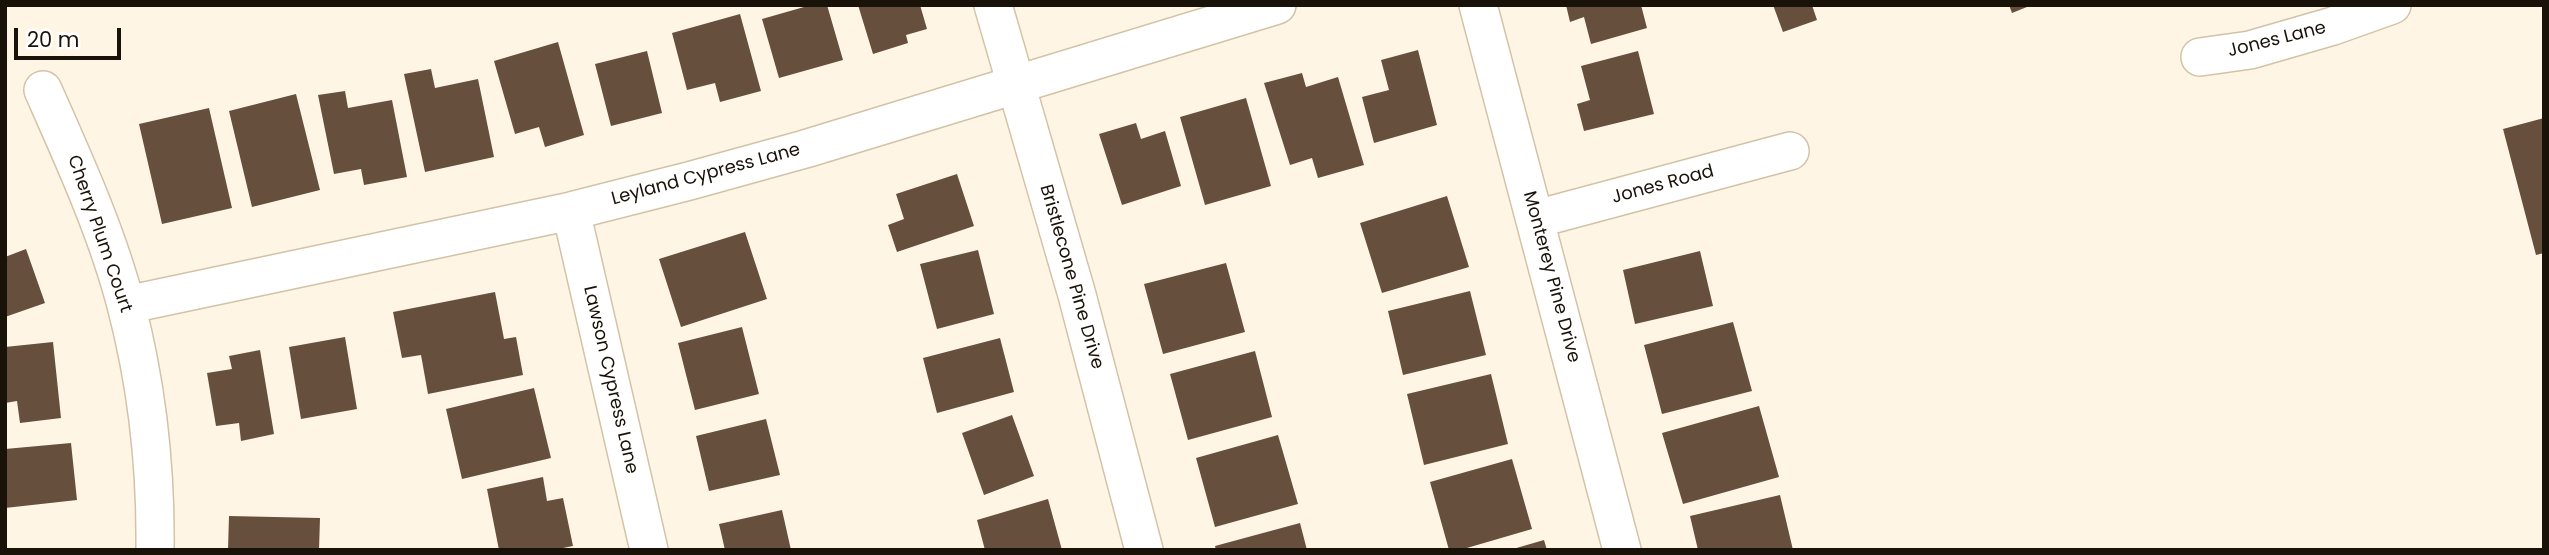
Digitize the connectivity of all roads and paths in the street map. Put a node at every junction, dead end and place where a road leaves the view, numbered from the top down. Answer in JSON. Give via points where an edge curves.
{"nodes":[{"id":1,"x":993,"y":5,"type":"edge"},
{"id":2,"x":1277,"y":5,"type":"edge"},
{"id":3,"x":1478,"y":5,"type":"edge"},
{"id":4,"x":2392,"y":5,"type":"edge"},
{"id":5,"x":2200,"y":57,"type":"dead end"},
{"id":6,"x":1016,"y":84,"type":"junction"},
{"id":7,"x":43,"y":90,"type":"dead end"},
{"id":8,"x":1790,"y":150,"type":"dead end"},
{"id":9,"x":571,"y":211,"type":"junction"},
{"id":10,"x":1536,"y":219,"type":"junction"},
{"id":11,"x":126,"y":305,"type":"junction"},
{"id":12,"x":155,"y":550,"type":"edge"},
{"id":13,"x":649,"y":550,"type":"edge"},
{"id":14,"x":1144,"y":550,"type":"edge"},
{"id":15,"x":1622,"y":550,"type":"edge"}],
"edges":[{"from":1,"to":6,"type":"street","name":"Bristlecone Pine Drive"},
{"from":2,"to":6,"type":"street","name":"Leyland Cypress Lane"},
{"from":3,"to":10,"type":"street","name":"Monterey Pine Drive"},
{"from":4,"to":5,"type":"street","name":"Jones Lane","via":[[2262,46]]},
{"from":6,"to":9,"type":"street","name":"Leyland Cypress Lane","via":[[805,149]]},
{"from":6,"to":14,"type":"street","name":"Bristlecone Pine Drive"},
{"from":7,"to":11,"type":"street","name":"Cherry Plum Court","via":[[84,186]]},
{"from":8,"to":10,"type":"street","name":"Jones Road"},
{"from":9,"to":11,"type":"street","name":"Leyland Cypress Lane"},
{"from":9,"to":13,"type":"street","name":"Lawson Cypress Lane"},
{"from":10,"to":15,"type":"street","name":"Monterey Pine Drive"},
{"from":11,"to":12,"type":"street","name":"Cherry Plum Court","via":[[151,446]]}]}
